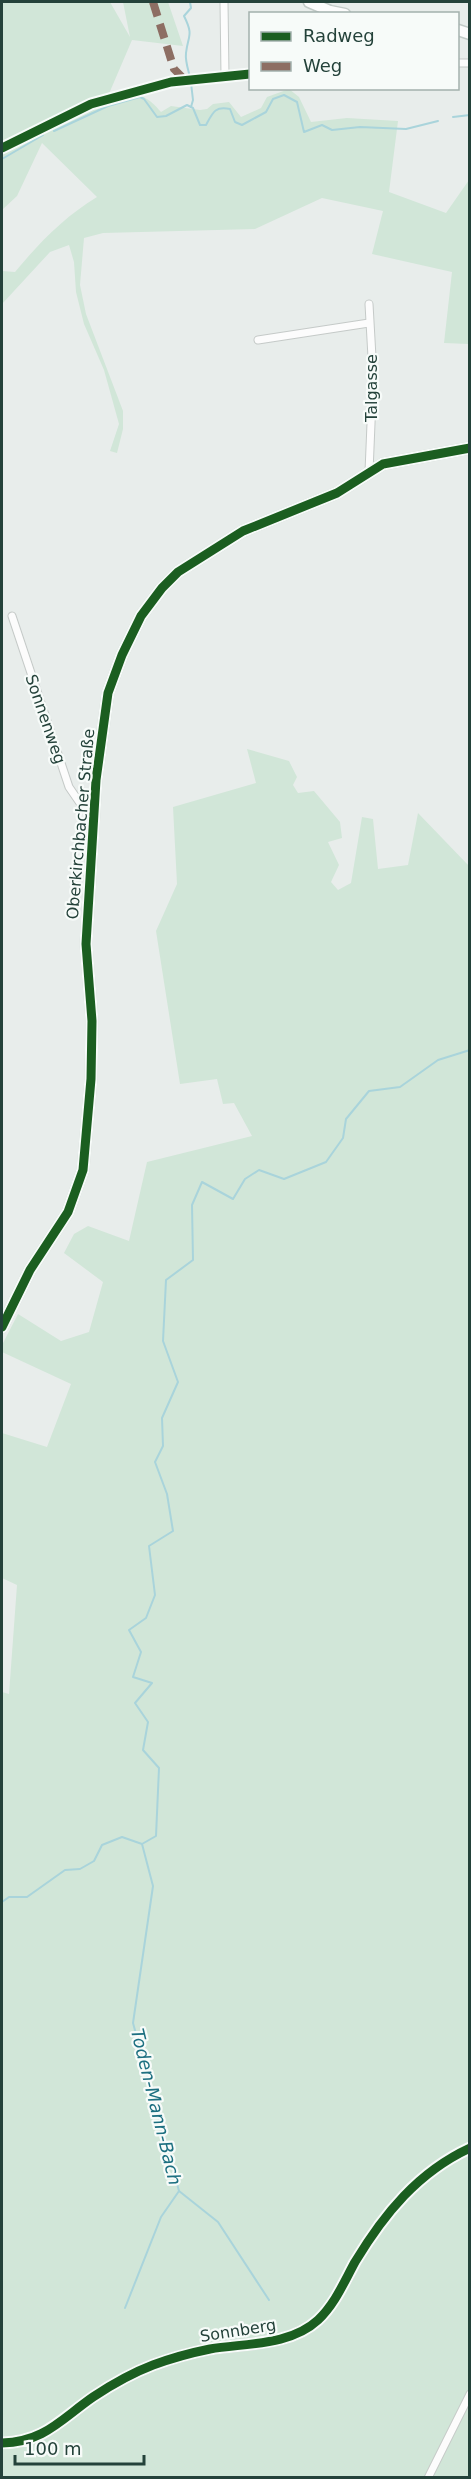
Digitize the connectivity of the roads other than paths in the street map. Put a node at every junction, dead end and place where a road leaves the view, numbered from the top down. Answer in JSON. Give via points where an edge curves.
{"nodes":[{"id":1,"x":224,"y":2,"type":"edge"},
{"id":2,"x":309,"y":2,"type":"edge"},
{"id":3,"x":335,"y":12,"type":"edge"},
{"id":4,"x":249,"y":74,"type":"edge"},
{"id":5,"x":225,"y":76,"type":"junction"},
{"id":6,"x":2,"y":148,"type":"edge"},
{"id":7,"x":369,"y":304,"type":"dead end"},
{"id":8,"x":369,"y":323,"type":"junction"},
{"id":9,"x":258,"y":340,"type":"dead end"},
{"id":10,"x":470,"y":448,"type":"edge"},
{"id":11,"x":369,"y":472,"type":"junction"},
{"id":12,"x":12,"y":616,"type":"dead end"},
{"id":13,"x":92,"y":816,"type":"junction"},
{"id":14,"x":2,"y":1327,"type":"edge"},
{"id":15,"x":470,"y":2148,"type":"edge"},
{"id":16,"x":470,"y":2394,"type":"edge"},
{"id":17,"x":2,"y":2443,"type":"edge"},
{"id":18,"x":428,"y":2478,"type":"edge"}],
"edges":[{"from":1,"to":5,"type":"street"},
{"from":2,"to":3,"type":"street"},
{"from":4,"to":5,"type":"street"},
{"from":5,"to":6,"type":"street","via":[[171,82],[91,104]]},
{"from":7,"to":8,"type":"street","name":"Talgasse"},
{"from":8,"to":9,"type":"street"},
{"from":8,"to":11,"type":"street","name":"Talgasse","via":[[373,375]]},
{"from":10,"to":11,"type":"street","name":"Oberkirchbacher Straße","via":[[382,464]]},
{"from":11,"to":13,"type":"street","name":"Oberkirchbacher Straße","via":[[337,493],[243,531],[178,572],[151,600],[131,636],[108,693]]},
{"from":12,"to":13,"type":"street","name":"Sonnenweg","via":[[69,787]]},
{"from":13,"to":14,"type":"street","name":"Oberkirchbacher Straße","via":[[86,944],[92,1067],[85,1162],[73,1203],[30,1270]]},
{"from":15,"to":17,"type":"street","name":"Sonnberg","via":[[428,2173],[406,2192],[365,2246],[332,2302],[311,2326],[280,2339],[193,2353],[150,2367],[102,2391],[47,2432],[20,2442]]},
{"from":16,"to":18,"type":"street"}]}
